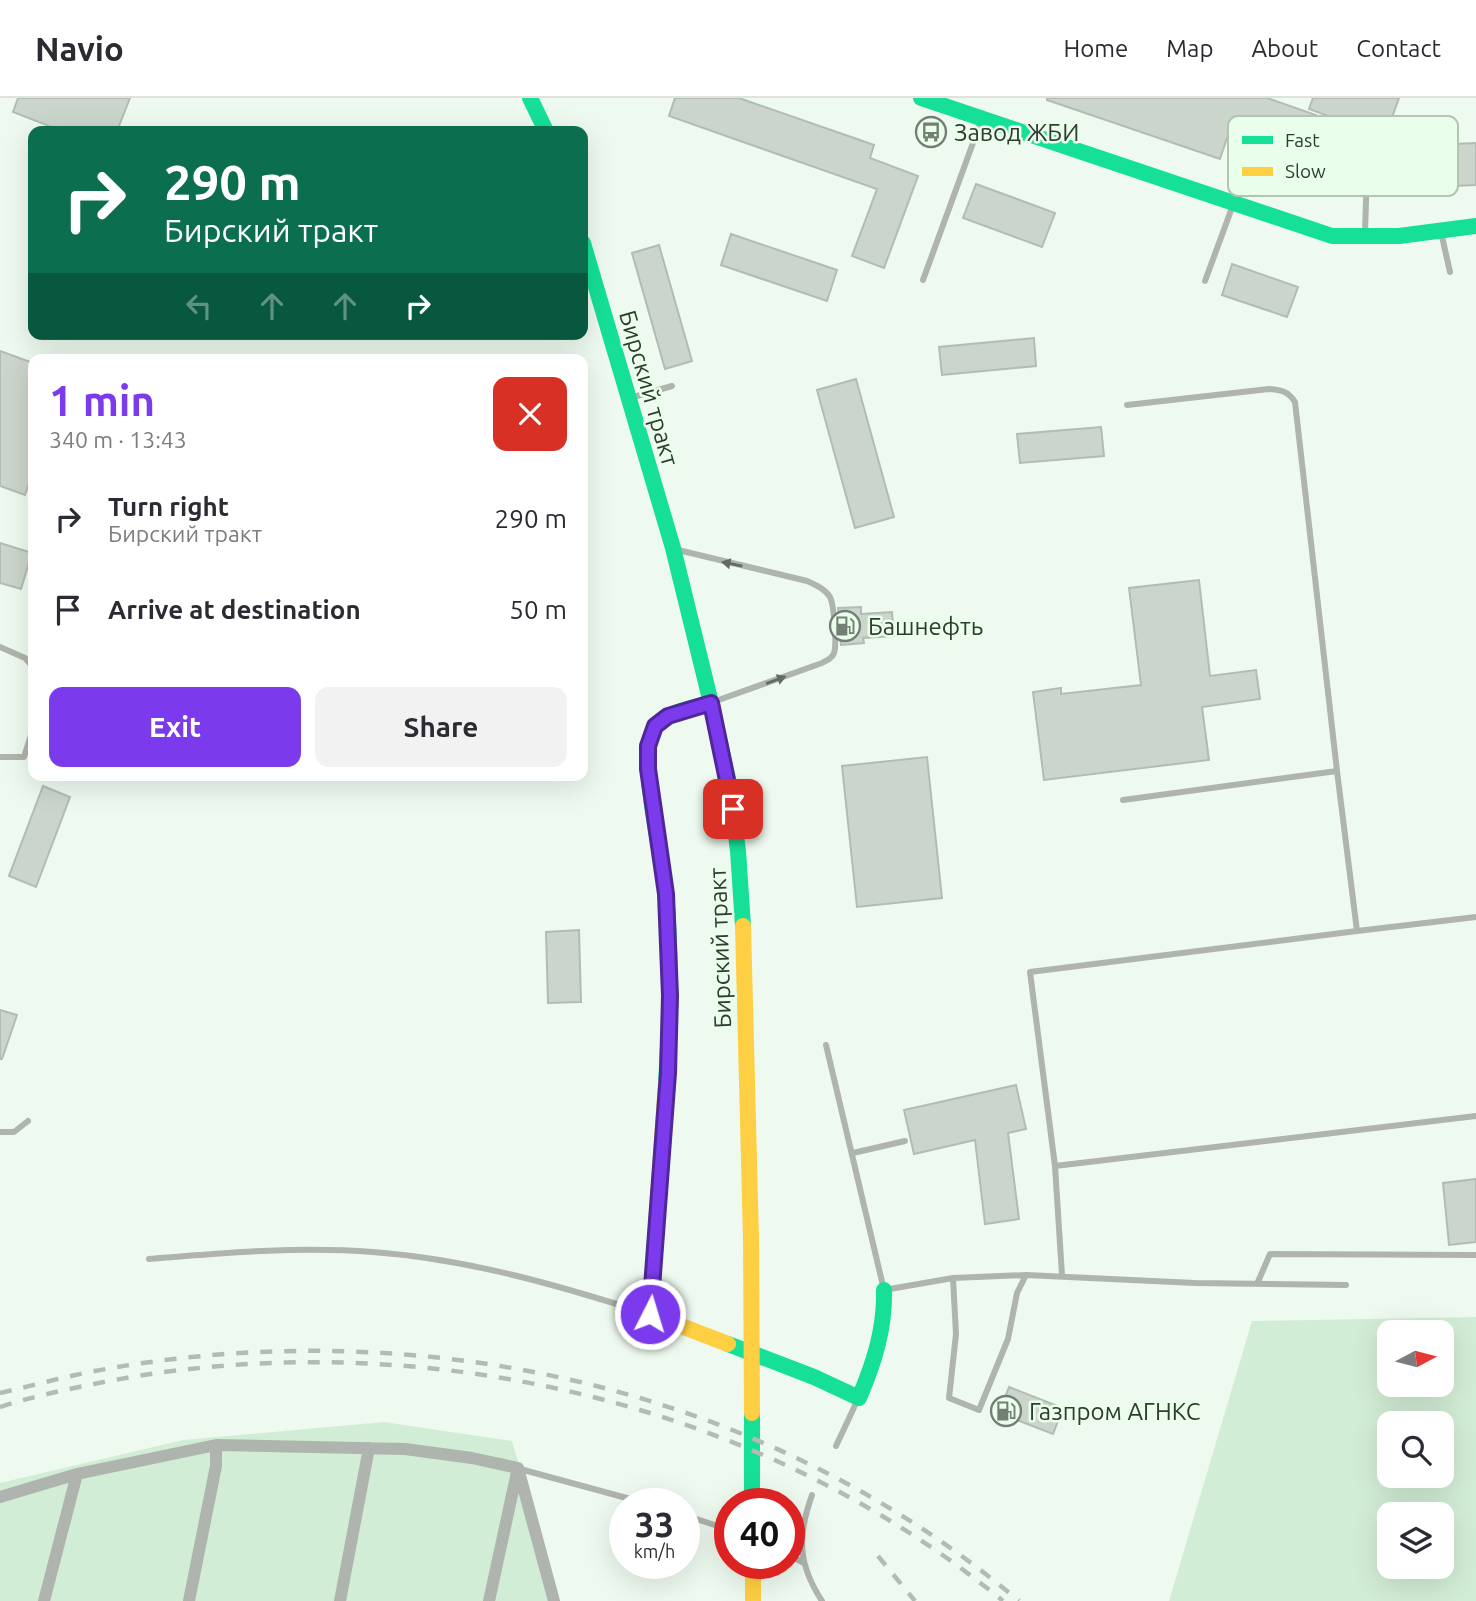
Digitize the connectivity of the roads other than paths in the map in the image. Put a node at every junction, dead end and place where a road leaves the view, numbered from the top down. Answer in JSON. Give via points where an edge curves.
{"nodes":[{"id":1,"x":530,"y":98,"type":"edge"},
{"id":2,"x":921,"y":98,"type":"edge"},
{"id":3,"x":982,"y":118,"type":"junction"},
{"id":4,"x":544,"y":126,"type":"edge"},
{"id":5,"x":1366,"y":196,"type":"edge"},
{"id":6,"x":1233,"y":205,"type":"junction"},
{"id":7,"x":1476,"y":226,"type":"edge"},
{"id":8,"x":1440,"y":231,"type":"junction"},
{"id":9,"x":1364,"y":237,"type":"junction"},
{"id":10,"x":588,"y":260,"type":"edge"},
{"id":11,"x":1450,"y":271,"type":"dead end"},
{"id":12,"x":923,"y":280,"type":"dead end"},
{"id":13,"x":1205,"y":281,"type":"dead end"},
{"id":14,"x":672,"y":386,"type":"dead end"},
{"id":15,"x":628,"y":398,"type":"junction"},
{"id":16,"x":1127,"y":405,"type":"dead end"},
{"id":17,"x":673,"y":548,"type":"junction"},
{"id":18,"x":0,"y":647,"type":"edge"},
{"id":19,"x":28,"y":661,"type":"edge"},
{"id":20,"x":711,"y":703,"type":"junction"},
{"id":21,"x":28,"y":745,"type":"edge"},
{"id":22,"x":0,"y":757,"type":"edge"},
{"id":23,"x":24,"y":757,"type":"junction"},
{"id":24,"x":28,"y":758,"type":"edge"},
{"id":25,"x":1337,"y":771,"type":"junction"},
{"id":26,"x":1123,"y":800,"type":"dead end"},
{"id":27,"x":1476,"y":917,"type":"edge"},
{"id":28,"x":1357,"y":931,"type":"junction"},
{"id":29,"x":826,"y":1045,"type":"dead end"},
{"id":30,"x":1476,"y":1116,"type":"edge"},
{"id":31,"x":28,"y":1121,"type":"dead end"},
{"id":32,"x":0,"y":1132,"type":"edge"},
{"id":33,"x":905,"y":1141,"type":"dead end"},
{"id":34,"x":853,"y":1153,"type":"junction"},
{"id":35,"x":1055,"y":1166,"type":"junction"},
{"id":36,"x":1476,"y":1255,"type":"edge"},
{"id":37,"x":149,"y":1259,"type":"dead end"},
{"id":38,"x":1026,"y":1275,"type":"junction"},
{"id":39,"x":1062,"y":1276,"type":"junction"},
{"id":40,"x":953,"y":1278,"type":"junction"},
{"id":41,"x":1257,"y":1284,"type":"junction"},
{"id":42,"x":1346,"y":1285,"type":"dead end"},
{"id":43,"x":884,"y":1290,"type":"junction"},
{"id":44,"x":650,"y":1314,"type":"junction"},
{"id":45,"x":859,"y":1398,"type":"junction"},
{"id":46,"x":216,"y":1445,"type":"junction"},
{"id":47,"x":836,"y":1446,"type":"dead end"},
{"id":48,"x":369,"y":1448,"type":"junction"},
{"id":49,"x":518,"y":1468,"type":"junction"},
{"id":50,"x":76,"y":1474,"type":"junction"},
{"id":51,"x":752,"y":1488,"type":"edge"},
{"id":52,"x":609,"y":1493,"type":"edge"},
{"id":53,"x":812,"y":1496,"type":"dead end"},
{"id":54,"x":0,"y":1497,"type":"edge"},
{"id":55,"x":805,"y":1514,"type":"edge"},
{"id":56,"x":805,"y":1566,"type":"edge"},
{"id":57,"x":753,"y":1579,"type":"edge"},
{"id":58,"x":44,"y":1601,"type":"edge"},
{"id":59,"x":189,"y":1601,"type":"edge"},
{"id":60,"x":340,"y":1601,"type":"edge"},
{"id":61,"x":489,"y":1601,"type":"edge"},
{"id":62,"x":554,"y":1601,"type":"edge"},
{"id":63,"x":753,"y":1601,"type":"edge"},
{"id":64,"x":822,"y":1601,"type":"edge"}],
"edges":[{"from":1,"to":4,"type":"street"},
{"from":2,"to":3,"type":"street"},
{"from":3,"to":6,"type":"street"},
{"from":3,"to":12,"type":"lane"},
{"from":5,"to":9,"type":"lane"},
{"from":6,"to":9,"type":"street","via":[[1332,236]]},
{"from":6,"to":13,"type":"lane"},
{"from":7,"to":8,"type":"street"},
{"from":8,"to":9,"type":"street"},
{"from":8,"to":11,"type":"lane"},
{"from":10,"to":15,"type":"street","name":"Бирский тракт"},
{"from":14,"to":15,"type":"lane"},
{"from":15,"to":17,"type":"street","name":"Бирский тракт"},
{"from":16,"to":25,"type":"lane","via":[[1269,389],[1282,390],[1295,402]]},
{"from":17,"to":20,"type":"street","name":"Бирский тракт"},
{"from":20,"to":17,"type":"lane","one_way":true,"via":[[831,658],[836,650],[832,605],[830,597],[807,581]]},
{"from":18,"to":19,"type":"lane"},
{"from":20,"to":44,"type":"street","via":[[668,716],[655,726],[648,746],[666,894],[670,1003]]},
{"from":20,"to":51,"type":"street","name":"Бирский тракт","via":[[730,788],[743,906]]},
{"from":21,"to":23,"type":"lane"},
{"from":22,"to":23,"type":"lane"},
{"from":23,"to":24,"type":"lane"},
{"from":25,"to":26,"type":"lane"},
{"from":25,"to":28,"type":"lane"},
{"from":27,"to":28,"type":"lane"},
{"from":28,"to":35,"type":"lane","via":[[1030,972]]},
{"from":29,"to":34,"type":"lane"},
{"from":30,"to":35,"type":"lane"},
{"from":31,"to":32,"type":"lane","via":[[14,1132]]},
{"from":33,"to":34,"type":"lane"},
{"from":34,"to":43,"type":"lane"},
{"from":35,"to":39,"type":"lane"},
{"from":36,"to":41,"type":"lane","via":[[1270,1254]]},
{"from":37,"to":44,"type":"lane","via":[[300,1249],[373,1252],[500,1271]]},
{"from":38,"to":39,"type":"lane"},
{"from":38,"to":40,"type":"lane"},
{"from":38,"to":40,"type":"lane","via":[[1017,1293],[1008,1339],[979,1410],[949,1398],[956,1334]]},
{"from":39,"to":41,"type":"lane"},
{"from":40,"to":43,"type":"lane"},
{"from":41,"to":42,"type":"lane"},
{"from":43,"to":45,"type":"street","via":[[881,1340]]},
{"from":44,"to":45,"type":"street"},
{"from":45,"to":47,"type":"lane"},
{"from":46,"to":48,"type":"street"},
{"from":46,"to":50,"type":"street"},
{"from":46,"to":59,"type":"street","via":[[216,1466]]},
{"from":48,"to":49,"type":"street","via":[[472,1458]]},
{"from":48,"to":60,"type":"street"},
{"from":49,"to":52,"type":"lane"},
{"from":49,"to":61,"type":"street"},
{"from":49,"to":62,"type":"street"},
{"from":50,"to":54,"type":"street"},
{"from":50,"to":58,"type":"street"},
{"from":53,"to":55,"type":"lane"},
{"from":56,"to":64,"type":"lane"},
{"from":57,"to":63,"type":"street"}]}
